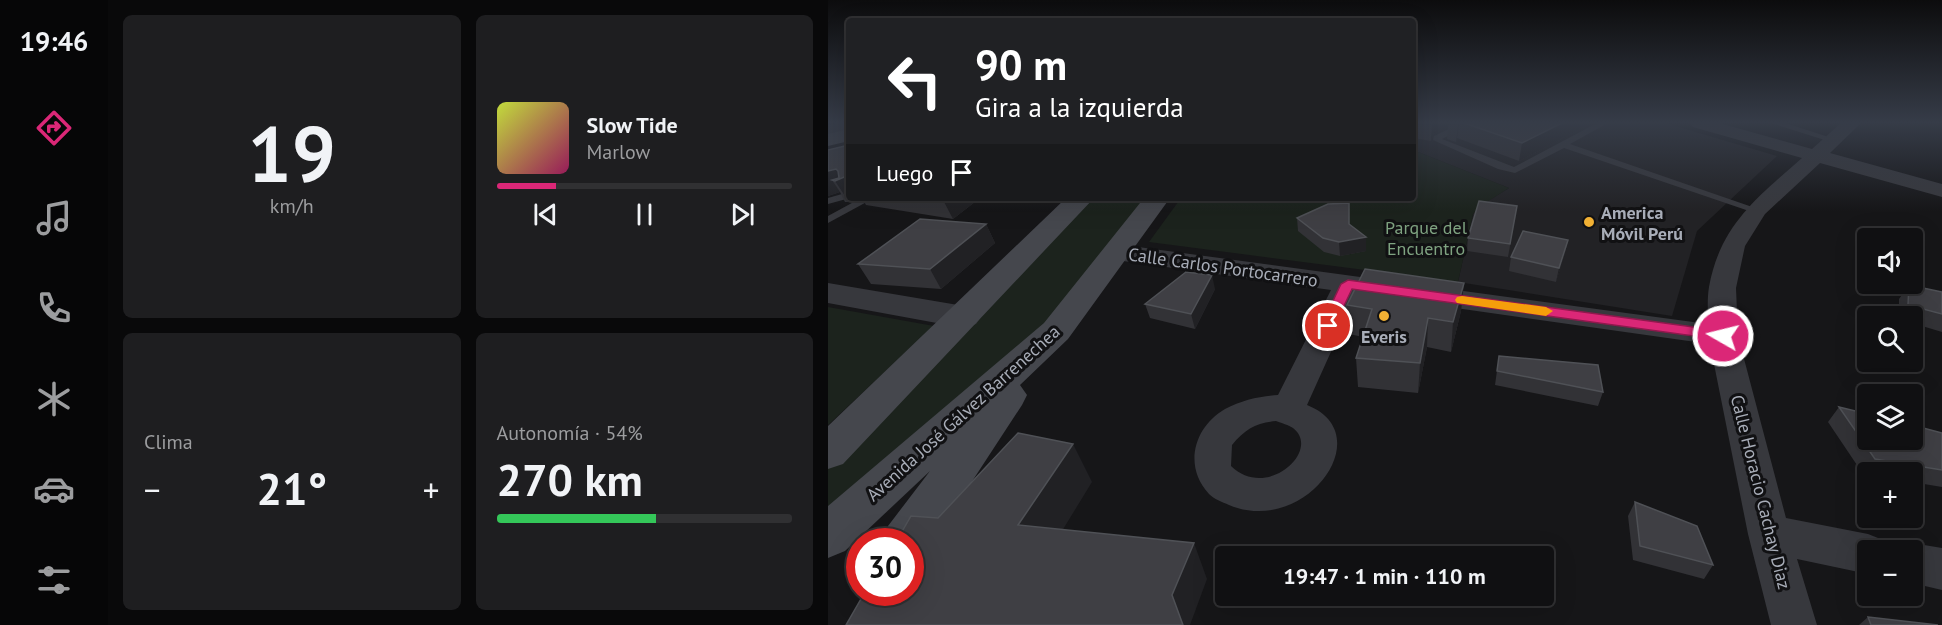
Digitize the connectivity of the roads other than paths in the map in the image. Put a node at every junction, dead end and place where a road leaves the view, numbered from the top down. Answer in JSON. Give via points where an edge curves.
{"nodes":[{"id":1,"x":1466,"y":152,"type":"edge"},
{"id":2,"x":1550,"y":152,"type":"edge"},
{"id":3,"x":1585,"y":152,"type":"edge"},
{"id":4,"x":1802,"y":152,"type":"edge"},
{"id":5,"x":1820,"y":152,"type":"edge"},
{"id":6,"x":1816,"y":156,"type":"junction"},
{"id":7,"x":1942,"y":191,"type":"edge"},
{"id":8,"x":846,"y":196,"type":"edge"},
{"id":9,"x":828,"y":201,"type":"edge"},
{"id":10,"x":863,"y":201,"type":"edge"},
{"id":11,"x":1078,"y":201,"type":"edge"},
{"id":12,"x":1155,"y":201,"type":"edge"},
{"id":13,"x":1756,"y":210,"type":"junction"},
{"id":14,"x":828,"y":220,"type":"edge"},
{"id":15,"x":1116,"y":252,"type":"junction"},
{"id":16,"x":1348,"y":284,"type":"junction"},
{"id":17,"x":828,"y":293,"type":"edge"},
{"id":18,"x":964,"y":317,"type":"junction"},
{"id":19,"x":1056,"y":332,"type":"junction"},
{"id":20,"x":1723,"y":336,"type":"junction"},
{"id":21,"x":1288,"y":410,"type":"dead end"},
{"id":22,"x":862,"y":419,"type":"junction"},
{"id":23,"x":828,"y":426,"type":"edge"},
{"id":24,"x":828,"y":452,"type":"edge"},
{"id":25,"x":915,"y":528,"type":"edge"},
{"id":26,"x":1769,"y":534,"type":"junction"},
{"id":27,"x":828,"y":536,"type":"edge"},
{"id":28,"x":1857,"y":552,"type":"edge"},
{"id":29,"x":1923,"y":565,"type":"edge"},
{"id":30,"x":1942,"y":569,"type":"edge"},
{"id":31,"x":1794,"y":625,"type":"edge"}],
"edges":[{"from":1,"to":2,"type":"lane","via":[[1515,170]]},
{"from":3,"to":13,"type":"lane"},
{"from":4,"to":6,"type":"street"},
{"from":5,"to":6,"type":"street","name":"Calle Horacio Cachay Diaz"},
{"from":6,"to":7,"type":"street"},
{"from":6,"to":13,"type":"street","name":"Calle Horacio Cachay Diaz"},
{"from":8,"to":9,"type":"lane"},
{"from":10,"to":14,"type":"lane"},
{"from":11,"to":18,"type":"main road"},
{"from":12,"to":15,"type":"main road","name":"Avenida José Gálvez Barrenechea"},
{"from":13,"to":20,"type":"street","name":"Calle Horacio Cachay Diaz","via":[[1733,246],[1726,268],[1721,310]]},
{"from":15,"to":16,"type":"street","name":"Calle Carlos Portocarrero"},
{"from":15,"to":19,"type":"main road","name":"Avenida José Gálvez Barrenechea"},
{"from":16,"to":20,"type":"street","name":"Calle Carlos Portocarrero"},
{"from":16,"to":21,"type":"street"},
{"from":17,"to":18,"type":"street"},
{"from":18,"to":22,"type":"main road"},
{"from":19,"to":25,"type":"main road"},
{"from":19,"to":27,"type":"main road","name":"Avenida José Gálvez Barrenechea"},
{"from":20,"to":26,"type":"street","name":"Calle Horacio Cachay Diaz"},
{"from":22,"to":23,"type":"lane"},
{"from":22,"to":24,"type":"main road"},
{"from":26,"to":28,"type":"street"},
{"from":26,"to":31,"type":"street","name":"Calle Horacio Cachay Diaz"},
{"from":29,"to":30,"type":"street"}]}
